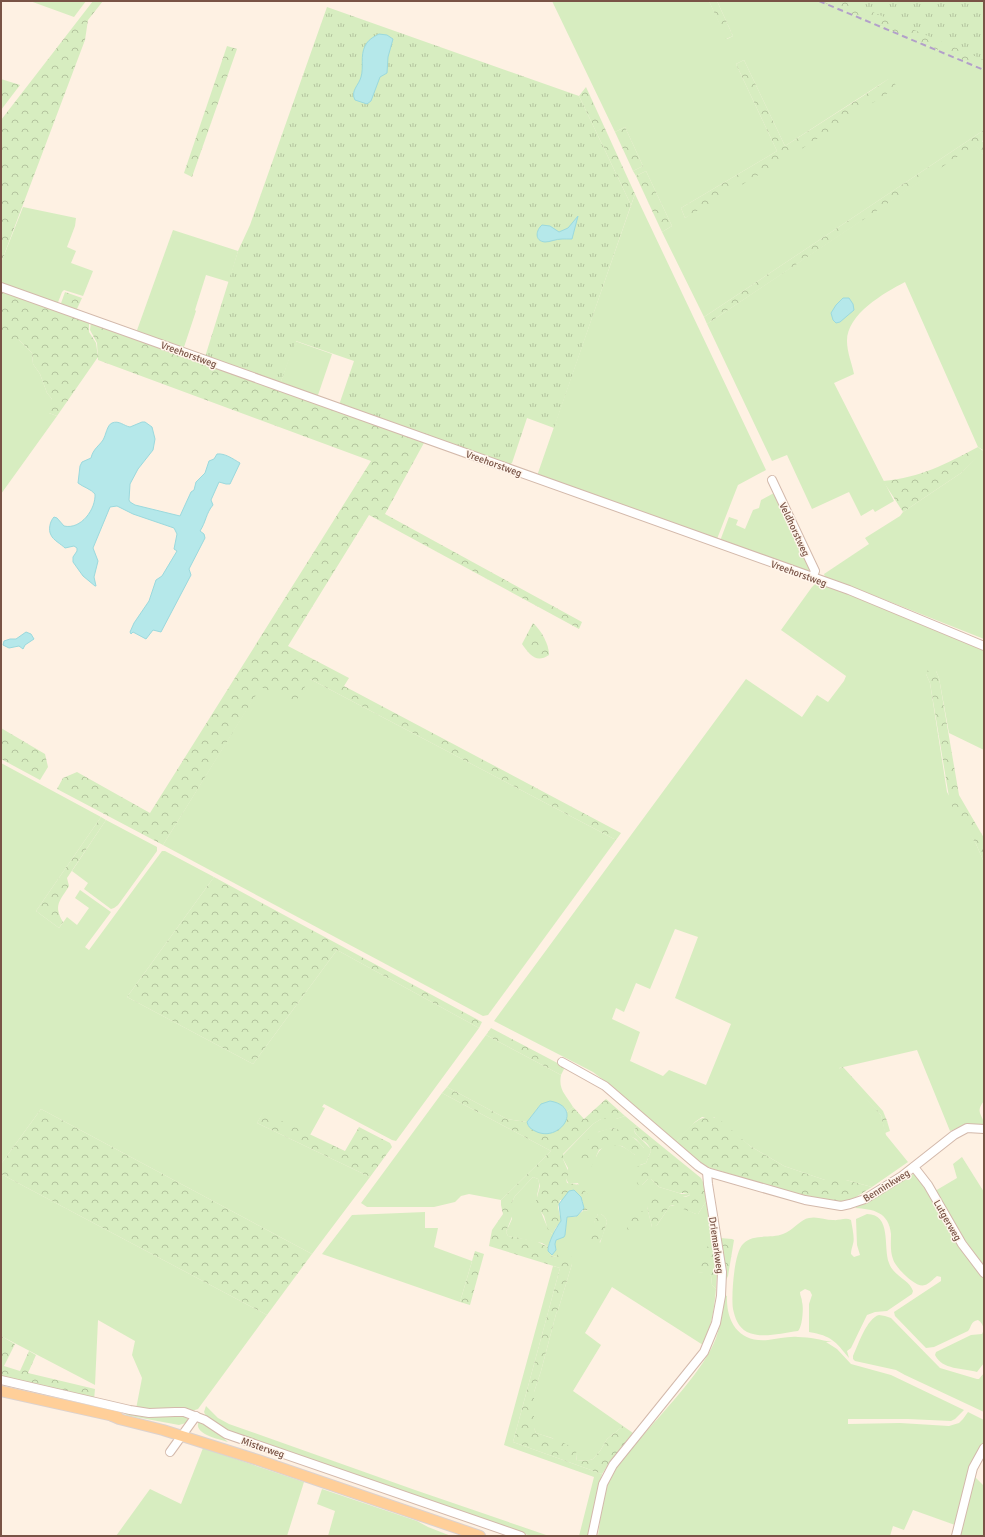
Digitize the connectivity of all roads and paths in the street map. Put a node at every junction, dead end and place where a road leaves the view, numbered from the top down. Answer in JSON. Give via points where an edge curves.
{"nodes":[{"id":1,"x":1,"y":286,"type":"edge"},
{"id":2,"x":772,"y":480,"type":"dead end"},
{"id":3,"x":812,"y":578,"type":"junction"},
{"id":4,"x":984,"y":646,"type":"edge"},
{"id":5,"x":562,"y":1062,"type":"dead end"},
{"id":6,"x":984,"y":1129,"type":"edge"},
{"id":7,"x":914,"y":1167,"type":"junction"},
{"id":8,"x":707,"y":1172,"type":"junction"},
{"id":9,"x":984,"y":1273,"type":"edge"},
{"id":10,"x":1,"y":1380,"type":"edge"},
{"id":11,"x":1,"y":1391,"type":"edge"},
{"id":12,"x":196,"y":1416,"type":"junction"},
{"id":13,"x":183,"y":1433,"type":"junction"},
{"id":14,"x":984,"y":1448,"type":"edge"},
{"id":15,"x":170,"y":1452,"type":"dead end"},
{"id":16,"x":480,"y":1536,"type":"edge"},
{"id":17,"x":521,"y":1536,"type":"edge"},
{"id":18,"x":592,"y":1536,"type":"edge"},
{"id":19,"x":956,"y":1536,"type":"edge"}],
"edges":[{"from":1,"to":3,"type":"street","name":"Vreehorstweg"},
{"from":2,"to":3,"type":"street","name":"Veldhorstweg","via":[[815,571]]},
{"from":3,"to":4,"type":"street","name":"Vreehorstweg","via":[[849,590]]},
{"from":5,"to":8,"type":"street","via":[[605,1086]]},
{"from":6,"to":7,"type":"street","name":"Benninkweg","via":[[967,1128],[954,1135]]},
{"from":7,"to":8,"type":"street","name":"Benninkweg","via":[[865,1199],[840,1206],[805,1200]]},
{"from":7,"to":9,"type":"street","name":"Lutgerweg","via":[[928,1185],[962,1244]]},
{"from":8,"to":18,"type":"street","name":"Driemarkweg","via":[[722,1272],[716,1323],[704,1352],[613,1465],[603,1484]]},
{"from":10,"to":12,"type":"street","name":"Misterweg","via":[[130,1410],[149,1413],[184,1412]]},
{"from":11,"to":13,"type":"main road","name":"Misterweg"},
{"from":12,"to":13,"type":"street"},
{"from":12,"to":17,"type":"street","name":"Misterweg","via":[[226,1434]]},
{"from":13,"to":15,"type":"street"},
{"from":13,"to":16,"type":"main road","name":"Misterweg"},
{"from":14,"to":19,"type":"street","via":[[973,1468]]}]}
